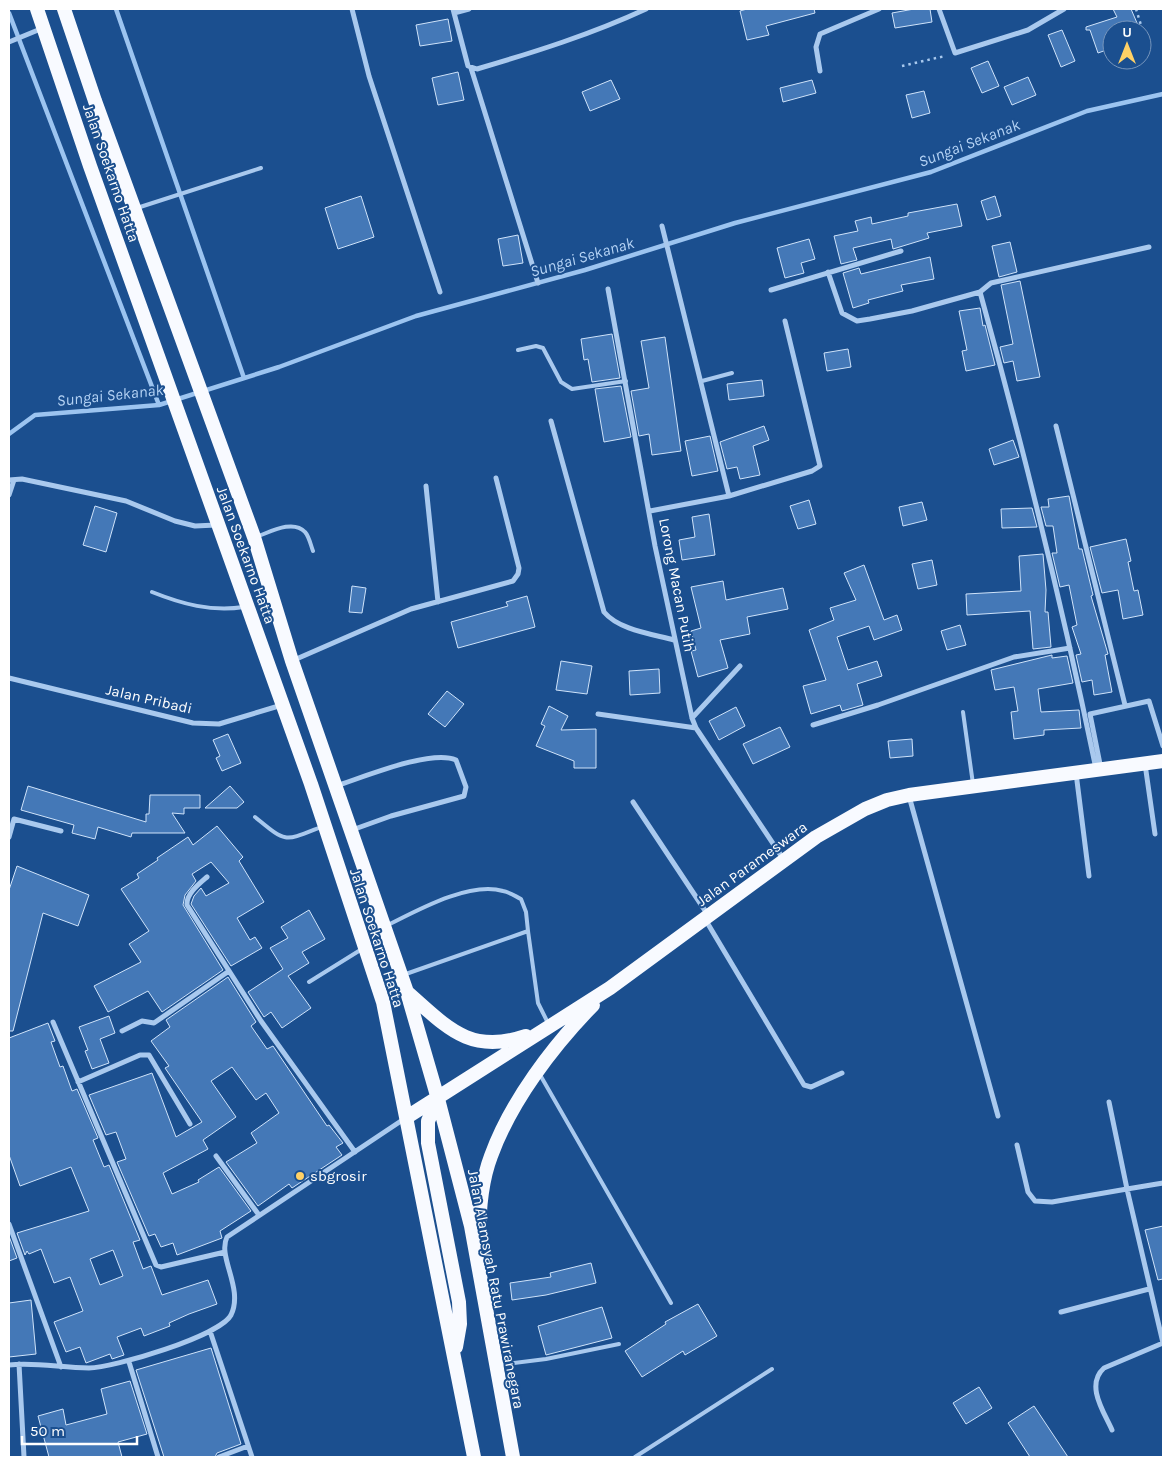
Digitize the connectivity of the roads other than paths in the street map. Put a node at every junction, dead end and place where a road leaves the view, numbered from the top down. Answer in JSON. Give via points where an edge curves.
{"nodes":[{"id":1,"x":37,"y":9,"type":"edge"},
{"id":2,"x":64,"y":9,"type":"edge"},
{"id":3,"x":352,"y":9,"type":"edge"},
{"id":4,"x":469,"y":9,"type":"edge"},
{"id":5,"x":646,"y":9,"type":"edge"},
{"id":6,"x":879,"y":9,"type":"edge"},
{"id":7,"x":939,"y":9,"type":"edge"},
{"id":8,"x":1064,"y":9,"type":"edge"},
{"id":9,"x":454,"y":11,"type":"edge"},
{"id":10,"x":44,"y":27,"type":"junction"},
{"id":11,"x":9,"y":42,"type":"edge"},
{"id":12,"x":471,"y":68,"type":"junction"},
{"id":13,"x":820,"y":71,"type":"dead end"},
{"id":14,"x":261,"y":168,"type":"dead end"},
{"id":15,"x":135,"y":208,"type":"junction"},
{"id":16,"x":663,"y":229,"type":"dead end"},
{"id":17,"x":1149,"y":247,"type":"dead end"},
{"id":18,"x":901,"y":251,"type":"dead end"},
{"id":19,"x":828,"y":272,"type":"junction"},
{"id":20,"x":538,"y":283,"type":"dead end"},
{"id":21,"x":608,"y":289,"type":"dead end"},
{"id":22,"x":771,"y":290,"type":"dead end"},
{"id":23,"x":440,"y":292,"type":"dead end"},
{"id":24,"x":980,"y":292,"type":"junction"},
{"id":25,"x":785,"y":321,"type":"dead end"},
{"id":26,"x":518,"y":350,"type":"dead end"},
{"id":27,"x":732,"y":373,"type":"dead end"},
{"id":28,"x":626,"y":381,"type":"junction"},
{"id":29,"x":702,"y":382,"type":"junction"},
{"id":30,"x":551,"y":421,"type":"dead end"},
{"id":31,"x":1056,"y":426,"type":"dead end"},
{"id":32,"x":496,"y":478,"type":"dead end"},
{"id":33,"x":11,"y":480,"type":"edge"},
{"id":34,"x":426,"y":486,"type":"dead end"},
{"id":35,"x":9,"y":495,"type":"edge"},
{"id":36,"x":729,"y":496,"type":"junction"},
{"id":37,"x":650,"y":511,"type":"junction"},
{"id":38,"x":219,"y":525,"type":"junction"},
{"id":39,"x":254,"y":537,"type":"junction"},
{"id":40,"x":313,"y":551,"type":"dead end"},
{"id":41,"x":152,"y":592,"type":"dead end"},
{"id":42,"x":438,"y":602,"type":"junction"},
{"id":43,"x":248,"y":607,"type":"junction"},
{"id":44,"x":674,"y":640,"type":"junction"},
{"id":45,"x":1070,"y":648,"type":"junction"},
{"id":46,"x":292,"y":660,"type":"junction"},
{"id":47,"x":740,"y":666,"type":"dead end"},
{"id":48,"x":9,"y":678,"type":"edge"},
{"id":49,"x":282,"y":705,"type":"junction"},
{"id":50,"x":1125,"y":705,"type":"junction"},
{"id":51,"x":963,"y":712,"type":"dead end"},
{"id":52,"x":598,"y":714,"type":"dead end"},
{"id":53,"x":692,"y":718,"type":"junction"},
{"id":54,"x":813,"y":725,"type":"dead end"},
{"id":55,"x":696,"y":728,"type":"junction"},
{"id":56,"x":1163,"y":746,"type":"edge"},
{"id":57,"x":1163,"y":761,"type":"edge"},
{"id":58,"x":1145,"y":763,"type":"junction"},
{"id":59,"x":1099,"y":769,"type":"junction"},
{"id":60,"x":1076,"y":772,"type":"junction"},
{"id":61,"x":336,"y":786,"type":"junction"},
{"id":62,"x":973,"y":786,"type":"junction"},
{"id":63,"x":909,"y":795,"type":"junction"},
{"id":64,"x":633,"y":802,"type":"dead end"},
{"id":65,"x":255,"y":817,"type":"dead end"},
{"id":66,"x":324,"y":826,"type":"junction"},
{"id":67,"x":351,"y":830,"type":"junction"},
{"id":68,"x":61,"y":831,"type":"dead end"},
{"id":69,"x":1155,"y":834,"type":"dead end"},
{"id":70,"x":9,"y":837,"type":"edge"},
{"id":71,"x":784,"y":861,"type":"junction"},
{"id":72,"x":1089,"y":876,"type":"dead end"},
{"id":73,"x":207,"y":877,"type":"dead end"},
{"id":74,"x":707,"y":917,"type":"junction"},
{"id":75,"x":384,"y":927,"type":"junction"},
{"id":76,"x":528,"y":931,"type":"junction"},
{"id":77,"x":364,"y":947,"type":"junction"},
{"id":78,"x":229,"y":971,"type":"junction"},
{"id":79,"x":401,"y":975,"type":"junction"},
{"id":80,"x":309,"y":982,"type":"dead end"},
{"id":81,"x":610,"y":988,"type":"junction"},
{"id":82,"x":407,"y":992,"type":"junction"},
{"id":83,"x":53,"y":1022,"type":"dead end"},
{"id":84,"x":550,"y":1026,"type":"junction"},
{"id":85,"x":122,"y":1031,"type":"dead end"},
{"id":86,"x":538,"y":1072,"type":"junction"},
{"id":87,"x":842,"y":1073,"type":"dead end"},
{"id":88,"x":78,"y":1082,"type":"junction"},
{"id":89,"x":438,"y":1099,"type":"junction"},
{"id":90,"x":1109,"y":1102,"type":"dead end"},
{"id":91,"x":998,"y":1116,"type":"dead end"},
{"id":92,"x":407,"y":1117,"type":"junction"},
{"id":93,"x":190,"y":1124,"type":"dead end"},
{"id":94,"x":1017,"y":1145,"type":"dead end"},
{"id":95,"x":355,"y":1152,"type":"junction"},
{"id":96,"x":216,"y":1156,"type":"dead end"},
{"id":97,"x":1163,"y":1183,"type":"edge"},
{"id":98,"x":1127,"y":1189,"type":"junction"},
{"id":99,"x":259,"y":1215,"type":"junction"},
{"id":100,"x":9,"y":1224,"type":"edge"},
{"id":101,"x":225,"y":1252,"type":"junction"},
{"id":102,"x":478,"y":1266,"type":"junction"},
{"id":103,"x":1149,"y":1288,"type":"junction"},
{"id":104,"x":671,"y":1303,"type":"dead end"},
{"id":105,"x":1061,"y":1312,"type":"dead end"},
{"id":106,"x":210,"y":1331,"type":"junction"},
{"id":107,"x":618,"y":1344,"type":"dead end"},
{"id":108,"x":454,"y":1357,"type":"junction"},
{"id":109,"x":129,"y":1362,"type":"junction"},
{"id":110,"x":19,"y":1364,"type":"junction"},
{"id":111,"x":9,"y":1365,"type":"edge"},
{"id":112,"x":496,"y":1365,"type":"junction"},
{"id":113,"x":61,"y":1367,"type":"junction"},
{"id":114,"x":772,"y":1369,"type":"dead end"},
{"id":115,"x":1112,"y":1430,"type":"dead end"},
{"id":116,"x":248,"y":1446,"type":"junction"},
{"id":117,"x":24,"y":1457,"type":"edge"},
{"id":118,"x":158,"y":1457,"type":"edge"},
{"id":119,"x":219,"y":1457,"type":"edge"},
{"id":120,"x":252,"y":1457,"type":"edge"},
{"id":121,"x":474,"y":1457,"type":"edge"},
{"id":122,"x":513,"y":1457,"type":"edge"},
{"id":123,"x":635,"y":1457,"type":"edge"}],
"edges":[{"from":1,"to":10,"type":"highway","name":"Jalan Soekarno Hatta"},
{"from":2,"to":15,"type":"highway","name":"Jalan Soekarno Hatta"},
{"from":3,"to":23,"type":"street","via":[[369,76]]},
{"from":4,"to":9,"type":"street"},
{"from":5,"to":12,"type":"street","via":[[612,25],[546,48],[477,69]]},
{"from":6,"to":13,"type":"street","via":[[820,34],[816,47]]},
{"from":7,"to":8,"type":"street","via":[[955,53],[1028,30]]},
{"from":9,"to":12,"type":"street"},
{"from":10,"to":11,"type":"street"},
{"from":10,"to":38,"type":"highway","name":"Jalan Soekarno Hatta"},
{"from":12,"to":20,"type":"street"},
{"from":14,"to":15,"type":"lane"},
{"from":15,"to":39,"type":"highway","name":"Jalan Soekarno Hatta"},
{"from":16,"to":29,"type":"street"},
{"from":17,"to":24,"type":"street","via":[[991,283]]},
{"from":18,"to":19,"type":"street"},
{"from":19,"to":22,"type":"street"},
{"from":19,"to":24,"type":"street","via":[[842,313],[857,321],[912,311]]},
{"from":21,"to":28,"type":"street","name":"Lorong Macan Putih"},
{"from":24,"to":45,"type":"street","via":[[1016,421]]},
{"from":25,"to":36,"type":"street","via":[[820,466]]},
{"from":26,"to":28,"type":"lane","via":[[536,346],[543,348],[560,382],[572,389]]},
{"from":27,"to":29,"type":"lane"},
{"from":28,"to":37,"type":"street","name":"Lorong Macan Putih"},
{"from":29,"to":36,"type":"street"},
{"from":30,"to":44,"type":"street","via":[[604,612],[622,625]]},
{"from":31,"to":50,"type":"street"},
{"from":32,"to":42,"type":"street","via":[[518,574],[513,581]]},
{"from":33,"to":35,"type":"street"},
{"from":33,"to":38,"type":"street","via":[[22,479],[126,501],[175,522],[195,526]]},
{"from":34,"to":42,"type":"street"},
{"from":36,"to":37,"type":"street"},
{"from":37,"to":44,"type":"street","name":"Lorong Macan Putih"},
{"from":38,"to":43,"type":"highway","name":"Jalan Soekarno Hatta"},
{"from":39,"to":40,"type":"lane","via":[[288,526],[296,527],[306,533]]},
{"from":39,"to":46,"type":"highway","name":"Jalan Soekarno Hatta"},
{"from":41,"to":43,"type":"lane","via":[[207,608]]},
{"from":42,"to":46,"type":"street","via":[[411,609]]},
{"from":43,"to":49,"type":"highway","name":"Jalan Soekarno Hatta"},
{"from":44,"to":53,"type":"street","name":"Lorong Macan Putih"},
{"from":45,"to":54,"type":"street","via":[[1014,657]]},
{"from":45,"to":59,"type":"street"},
{"from":46,"to":61,"type":"highway","name":"Jalan Soekarno Hatta"},
{"from":47,"to":53,"type":"street"},
{"from":48,"to":49,"type":"street","name":"Jalan Pribadi","via":[[192,723],[219,724]]},
{"from":49,"to":66,"type":"highway","name":"Jalan Soekarno Hatta"},
{"from":50,"to":56,"type":"street","via":[[1149,700]]},
{"from":50,"to":59,"type":"street","via":[[1090,714]]},
{"from":51,"to":62,"type":"lane"},
{"from":52,"to":55,"type":"street"},
{"from":53,"to":55,"type":"street","name":"Lorong Macan Putih"},
{"from":55,"to":71,"type":"street","name":"Lorong Macan Putih"},
{"from":57,"to":58,"type":"highway","name":"Jalan Parameswara"},
{"from":58,"to":59,"type":"highway","name":"Jalan Parameswara"},
{"from":58,"to":69,"type":"street"},
{"from":59,"to":60,"type":"highway","name":"Jalan Parameswara"},
{"from":60,"to":62,"type":"highway","name":"Jalan Parameswara"},
{"from":60,"to":72,"type":"street"},
{"from":61,"to":67,"type":"highway","name":"Jalan Soekarno Hatta"},
{"from":61,"to":67,"type":"street","via":[[431,756],[456,760],[466,787],[464,796]]},
{"from":62,"to":63,"type":"highway","name":"Jalan Parameswara"},
{"from":63,"to":71,"type":"highway","name":"Jalan Parameswara","via":[[865,809],[816,837]]},
{"from":63,"to":91,"type":"street"},
{"from":64,"to":74,"type":"street"},
{"from":65,"to":66,"type":"lane","via":[[280,838],[293,838]]},
{"from":66,"to":77,"type":"highway","name":"Jalan Soekarno Hatta"},
{"from":67,"to":75,"type":"highway","name":"Jalan Soekarno Hatta"},
{"from":68,"to":70,"type":"street","via":[[14,819]]},
{"from":71,"to":74,"type":"highway","name":"Jalan Parameswara"},
{"from":73,"to":78,"type":"street","via":[[187,903]]},
{"from":74,"to":81,"type":"highway","name":"Jalan Parameswara"},
{"from":74,"to":87,"type":"street","via":[[804,1085],[811,1086]]},
{"from":75,"to":76,"type":"lane","via":[[461,893],[502,890],[520,899],[526,912]]},
{"from":75,"to":79,"type":"highway","name":"Jalan Soekarno Hatta"},
{"from":76,"to":79,"type":"lane"},
{"from":76,"to":84,"type":"lane","via":[[538,1003]]},
{"from":77,"to":80,"type":"lane"},
{"from":77,"to":92,"type":"highway","name":"Jalan Soekarno Hatta","via":[[383,1002]]},
{"from":78,"to":85,"type":"street","via":[[154,1023],[142,1021]]},
{"from":78,"to":95,"type":"street"},
{"from":79,"to":82,"type":"highway","name":"Jalan Soekarno Hatta"},
{"from":81,"to":84,"type":"highway","name":"Jalan Parameswara"},
{"from":81,"to":86,"type":"highway","via":[[568,1031]]},
{"from":82,"to":84,"type":"highway","via":[[444,1025],[474,1040],[507,1042]]},
{"from":82,"to":89,"type":"highway","name":"Jalan Soekarno Hatta"},
{"from":83,"to":88,"type":"street"},
{"from":84,"to":89,"type":"highway","name":"Jalan Parameswara"},
{"from":86,"to":102,"type":"highway","via":[[524,1090],[490,1156],[480,1206]]},
{"from":86,"to":104,"type":"lane"},
{"from":88,"to":93,"type":"street","via":[[140,1055],[149,1055]]},
{"from":88,"to":101,"type":"street","via":[[156,1265],[161,1267]]},
{"from":89,"to":92,"type":"highway","name":"Jalan Parameswara"},
{"from":89,"to":102,"type":"highway","name":"Jalan Alamsyah Ratu Prawiranegara","via":[[471,1226]]},
{"from":89,"to":108,"type":"highway","via":[[428,1122],[428,1143],[459,1302],[460,1324]]},
{"from":90,"to":98,"type":"street"},
{"from":92,"to":95,"type":"street"},
{"from":92,"to":108,"type":"highway"},
{"from":94,"to":98,"type":"street","via":[[1028,1192],[1035,1201],[1052,1202]]},
{"from":95,"to":99,"type":"street"},
{"from":96,"to":99,"type":"street"},
{"from":97,"to":98,"type":"street"},
{"from":98,"to":103,"type":"street"},
{"from":99,"to":101,"type":"street","via":[[227,1237]]},
{"from":100,"to":113,"type":"street"},
{"from":101,"to":106,"type":"street","via":[[235,1304],[230,1317]]},
{"from":102,"to":112,"type":"highway","name":"Jalan Alamsyah Ratu Prawiranegara"},
{"from":103,"to":105,"type":"street"},
{"from":103,"to":115,"type":"street","via":[[1163,1343],[1104,1368],[1096,1381],[1097,1397]]},
{"from":106,"to":109,"type":"street"},
{"from":106,"to":116,"type":"street"},
{"from":107,"to":112,"type":"lane","via":[[546,1359]]},
{"from":108,"to":121,"type":"highway"},
{"from":109,"to":113,"type":"street","via":[[91,1368]]},
{"from":109,"to":118,"type":"street"},
{"from":110,"to":111,"type":"street"},
{"from":110,"to":113,"type":"street"},
{"from":110,"to":117,"type":"street"},
{"from":112,"to":122,"type":"highway","name":"Jalan Alamsyah Ratu Prawiranegara"},
{"from":114,"to":123,"type":"lane"},
{"from":116,"to":119,"type":"street"},
{"from":116,"to":120,"type":"street"}]}
